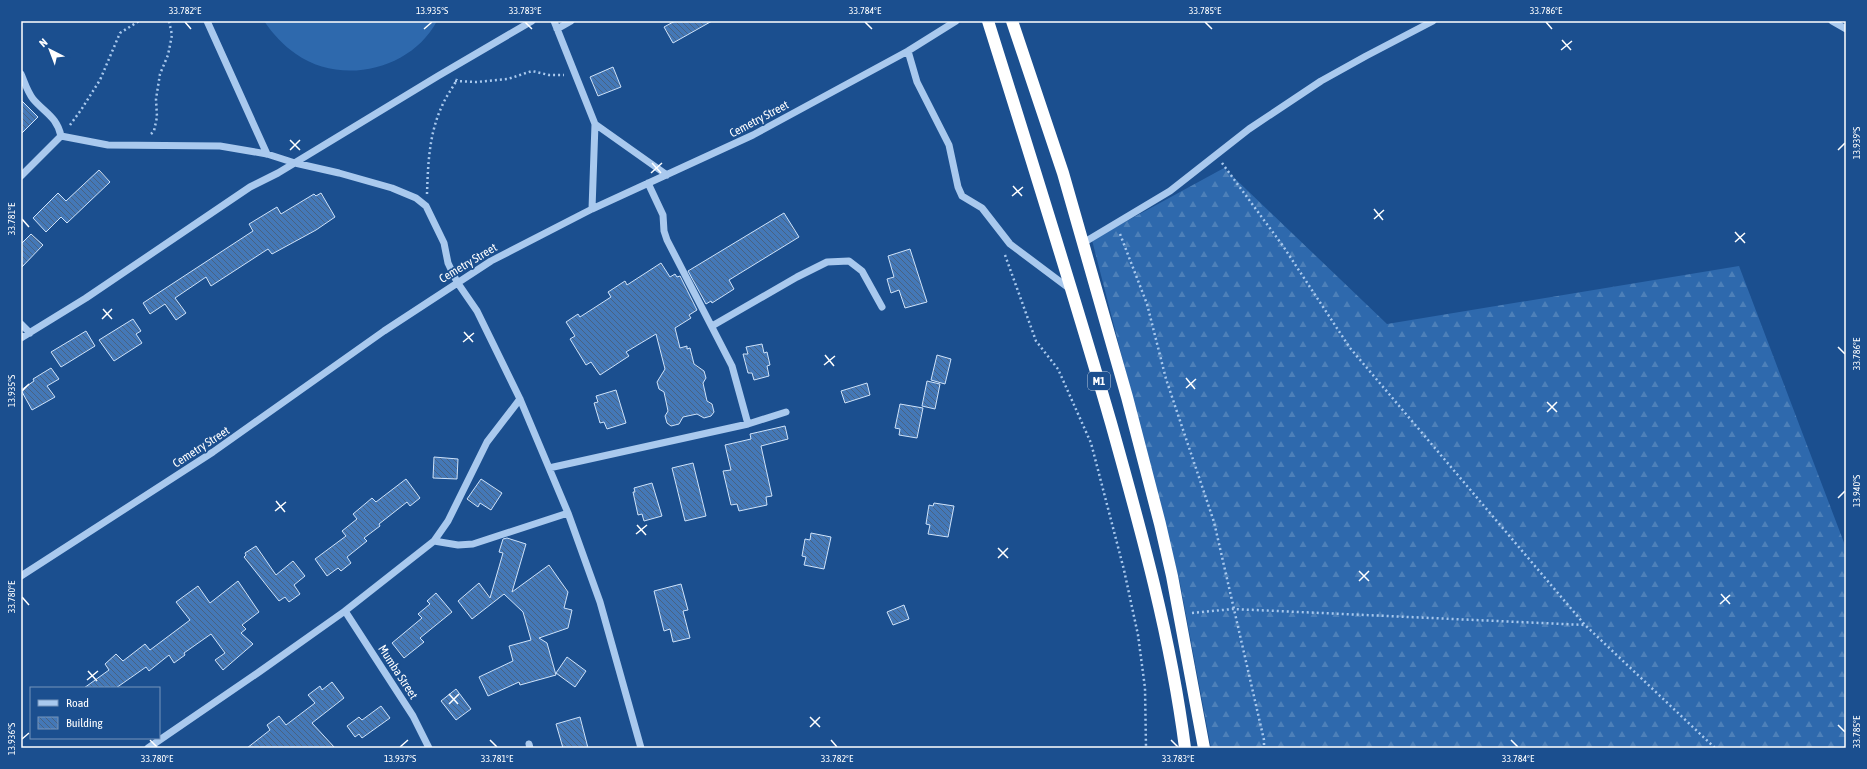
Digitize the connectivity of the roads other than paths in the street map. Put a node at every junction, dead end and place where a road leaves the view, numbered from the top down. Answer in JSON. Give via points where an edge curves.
{"nodes":[{"id":1,"x":207,"y":21,"type":"edge"},
{"id":2,"x":532,"y":21,"type":"edge"},
{"id":3,"x":554,"y":21,"type":"edge"},
{"id":4,"x":571,"y":21,"type":"edge"},
{"id":5,"x":956,"y":21,"type":"edge"},
{"id":6,"x":988,"y":21,"type":"edge"},
{"id":7,"x":1012,"y":21,"type":"edge"},
{"id":8,"x":1433,"y":21,"type":"edge"},
{"id":9,"x":1832,"y":21,"type":"edge"},
{"id":10,"x":557,"y":29,"type":"junction"},
{"id":11,"x":1846,"y":29,"type":"edge"},
{"id":12,"x":908,"y":51,"type":"junction"},
{"id":13,"x":21,"y":74,"type":"edge"},
{"id":14,"x":596,"y":124,"type":"junction"},
{"id":15,"x":61,"y":136,"type":"junction"},
{"id":16,"x":267,"y":154,"type":"junction"},
{"id":17,"x":295,"y":163,"type":"junction"},
{"id":18,"x":667,"y":175,"type":"junction"},
{"id":19,"x":21,"y":176,"type":"edge"},
{"id":20,"x":648,"y":184,"type":"junction"},
{"id":21,"x":592,"y":209,"type":"junction"},
{"id":22,"x":1083,"y":243,"type":"junction"},
{"id":23,"x":458,"y":282,"type":"junction"},
{"id":24,"x":1072,"y":290,"type":"junction"},
{"id":25,"x":882,"y":307,"type":"dead end"},
{"id":26,"x":21,"y":324,"type":"edge"},
{"id":27,"x":712,"y":326,"type":"junction"},
{"id":28,"x":30,"y":333,"type":"junction"},
{"id":29,"x":21,"y":338,"type":"edge"},
{"id":30,"x":520,"y":399,"type":"junction"},
{"id":31,"x":786,"y":412,"type":"dead end"},
{"id":32,"x":748,"y":424,"type":"junction"},
{"id":33,"x":549,"y":468,"type":"junction"},
{"id":34,"x":568,"y":513,"type":"junction"},
{"id":35,"x":434,"y":541,"type":"junction"},
{"id":36,"x":21,"y":576,"type":"edge"},
{"id":37,"x":345,"y":610,"type":"junction"},
{"id":38,"x":148,"y":748,"type":"edge"},
{"id":39,"x":429,"y":748,"type":"edge"},
{"id":40,"x":641,"y":748,"type":"edge"},
{"id":41,"x":1185,"y":748,"type":"edge"},
{"id":42,"x":1204,"y":748,"type":"edge"}],
"edges":[{"from":1,"to":16,"type":"street"},
{"from":2,"to":17,"type":"street"},
{"from":3,"to":10,"type":"street"},
{"from":4,"to":10,"type":"street"},
{"from":5,"to":12,"type":"street","name":"Cemetry Street"},
{"from":6,"to":24,"type":"highway","number":"M1"},
{"from":7,"to":22,"type":"highway","number":"M1","via":[[1063,173]]},
{"from":8,"to":22,"type":"street","via":[[1321,81],[1215,154],[1170,191]]},
{"from":9,"to":11,"type":"street"},
{"from":10,"to":14,"type":"street"},
{"from":12,"to":18,"type":"street","name":"Cemetry Street","via":[[753,135]]},
{"from":12,"to":24,"type":"street","via":[[918,82],[949,145],[962,196],[982,208],[1010,244]]},
{"from":13,"to":15,"type":"street","via":[[28,92],[56,121]]},
{"from":14,"to":18,"type":"street"},
{"from":14,"to":21,"type":"street"},
{"from":15,"to":16,"type":"street","via":[[102,144],[220,146]]},
{"from":15,"to":19,"type":"street"},
{"from":16,"to":17,"type":"street"},
{"from":17,"to":23,"type":"street","via":[[392,188],[416,198],[426,206],[444,243],[448,263]]},
{"from":17,"to":28,"type":"street","via":[[225,202],[86,298]]},
{"from":18,"to":20,"type":"street","name":"Cemetry Street"},
{"from":20,"to":21,"type":"street","name":"Cemetry Street"},
{"from":20,"to":27,"type":"street","via":[[663,215],[667,240]]},
{"from":21,"to":23,"type":"street","name":"Cemetry Street","via":[[503,254]]},
{"from":22,"to":42,"type":"highway","number":"M1","via":[[1160,524],[1180,615]]},
{"from":23,"to":30,"type":"street","via":[[477,311]]},
{"from":23,"to":36,"type":"street","name":"Cemetry Street","via":[[384,331],[220,448]]},
{"from":24,"to":41,"type":"highway","number":"M1","via":[[1144,542],[1160,612]]},
{"from":25,"to":27,"type":"street","via":[[862,271],[849,261],[827,262]]},
{"from":26,"to":28,"type":"street"},
{"from":27,"to":32,"type":"street","via":[[732,366]]},
{"from":28,"to":29,"type":"street"},
{"from":30,"to":33,"type":"street"},
{"from":30,"to":35,"type":"street","via":[[487,442],[448,521]]},
{"from":31,"to":32,"type":"street"},
{"from":32,"to":33,"type":"street"},
{"from":33,"to":34,"type":"street"},
{"from":34,"to":35,"type":"street","via":[[472,544],[458,545]]},
{"from":34,"to":40,"type":"street","via":[[600,602]]},
{"from":35,"to":37,"type":"street"},
{"from":37,"to":38,"type":"street"},
{"from":37,"to":39,"type":"street","name":"Mumba Street","via":[[413,716]]}]}
